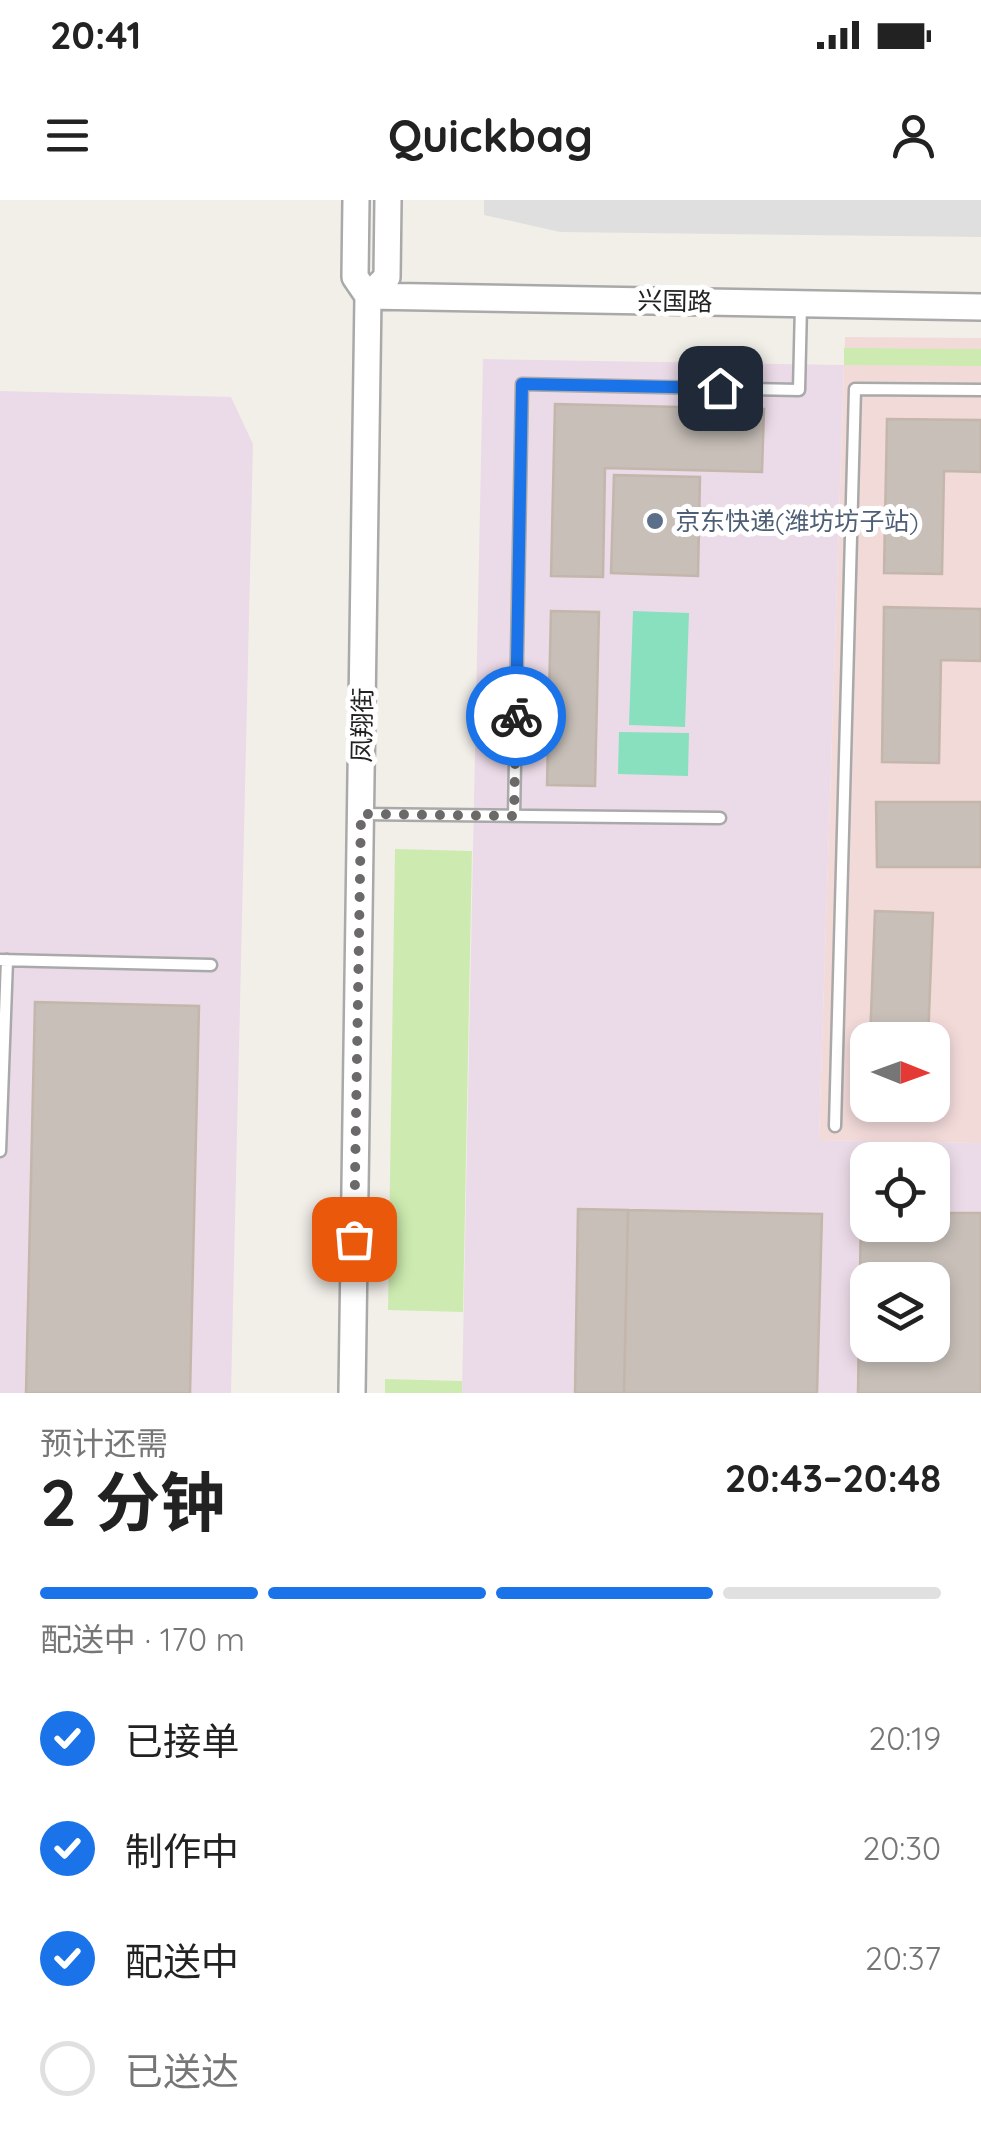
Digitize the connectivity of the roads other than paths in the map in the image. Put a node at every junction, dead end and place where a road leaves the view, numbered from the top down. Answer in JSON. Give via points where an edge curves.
{"nodes":[{"id":1,"x":356,"y":200,"type":"edge"},
{"id":2,"x":388,"y":200,"type":"edge"},
{"id":3,"x":368,"y":296,"type":"junction"},
{"id":4,"x":801,"y":304,"type":"junction"},
{"id":5,"x":981,"y":306,"type":"edge"},
{"id":6,"x":981,"y":390,"type":"edge"},
{"id":7,"x":361,"y":814,"type":"junction"},
{"id":8,"x":514,"y":816,"type":"junction"},
{"id":9,"x":720,"y":818,"type":"dead end"},
{"id":10,"x":3,"y":960,"type":"edge"},
{"id":11,"x":211,"y":965,"type":"dead end"},
{"id":12,"x":835,"y":1126,"type":"dead end"},
{"id":13,"x":0,"y":1151,"type":"edge"},
{"id":14,"x":352,"y":1393,"type":"edge"}],
"edges":[{"from":1,"to":3,"type":"street","name":"凤翔街","via":[[355,277]]},
{"from":2,"to":3,"type":"street","name":"凤翔街","via":[[387,277]]},
{"from":3,"to":4,"type":"street","name":"兴国路"},
{"from":3,"to":7,"type":"street","name":"凤翔街"},
{"from":4,"to":5,"type":"street","name":"兴国路"},
{"from":4,"to":8,"type":"lane","via":[[799,390],[522,384]]},
{"from":6,"to":12,"type":"lane","via":[[855,390]]},
{"from":7,"to":8,"type":"lane"},
{"from":7,"to":14,"type":"street","name":"凤翔街"},
{"from":8,"to":9,"type":"lane"},
{"from":10,"to":11,"type":"lane"},
{"from":10,"to":13,"type":"lane"}]}
